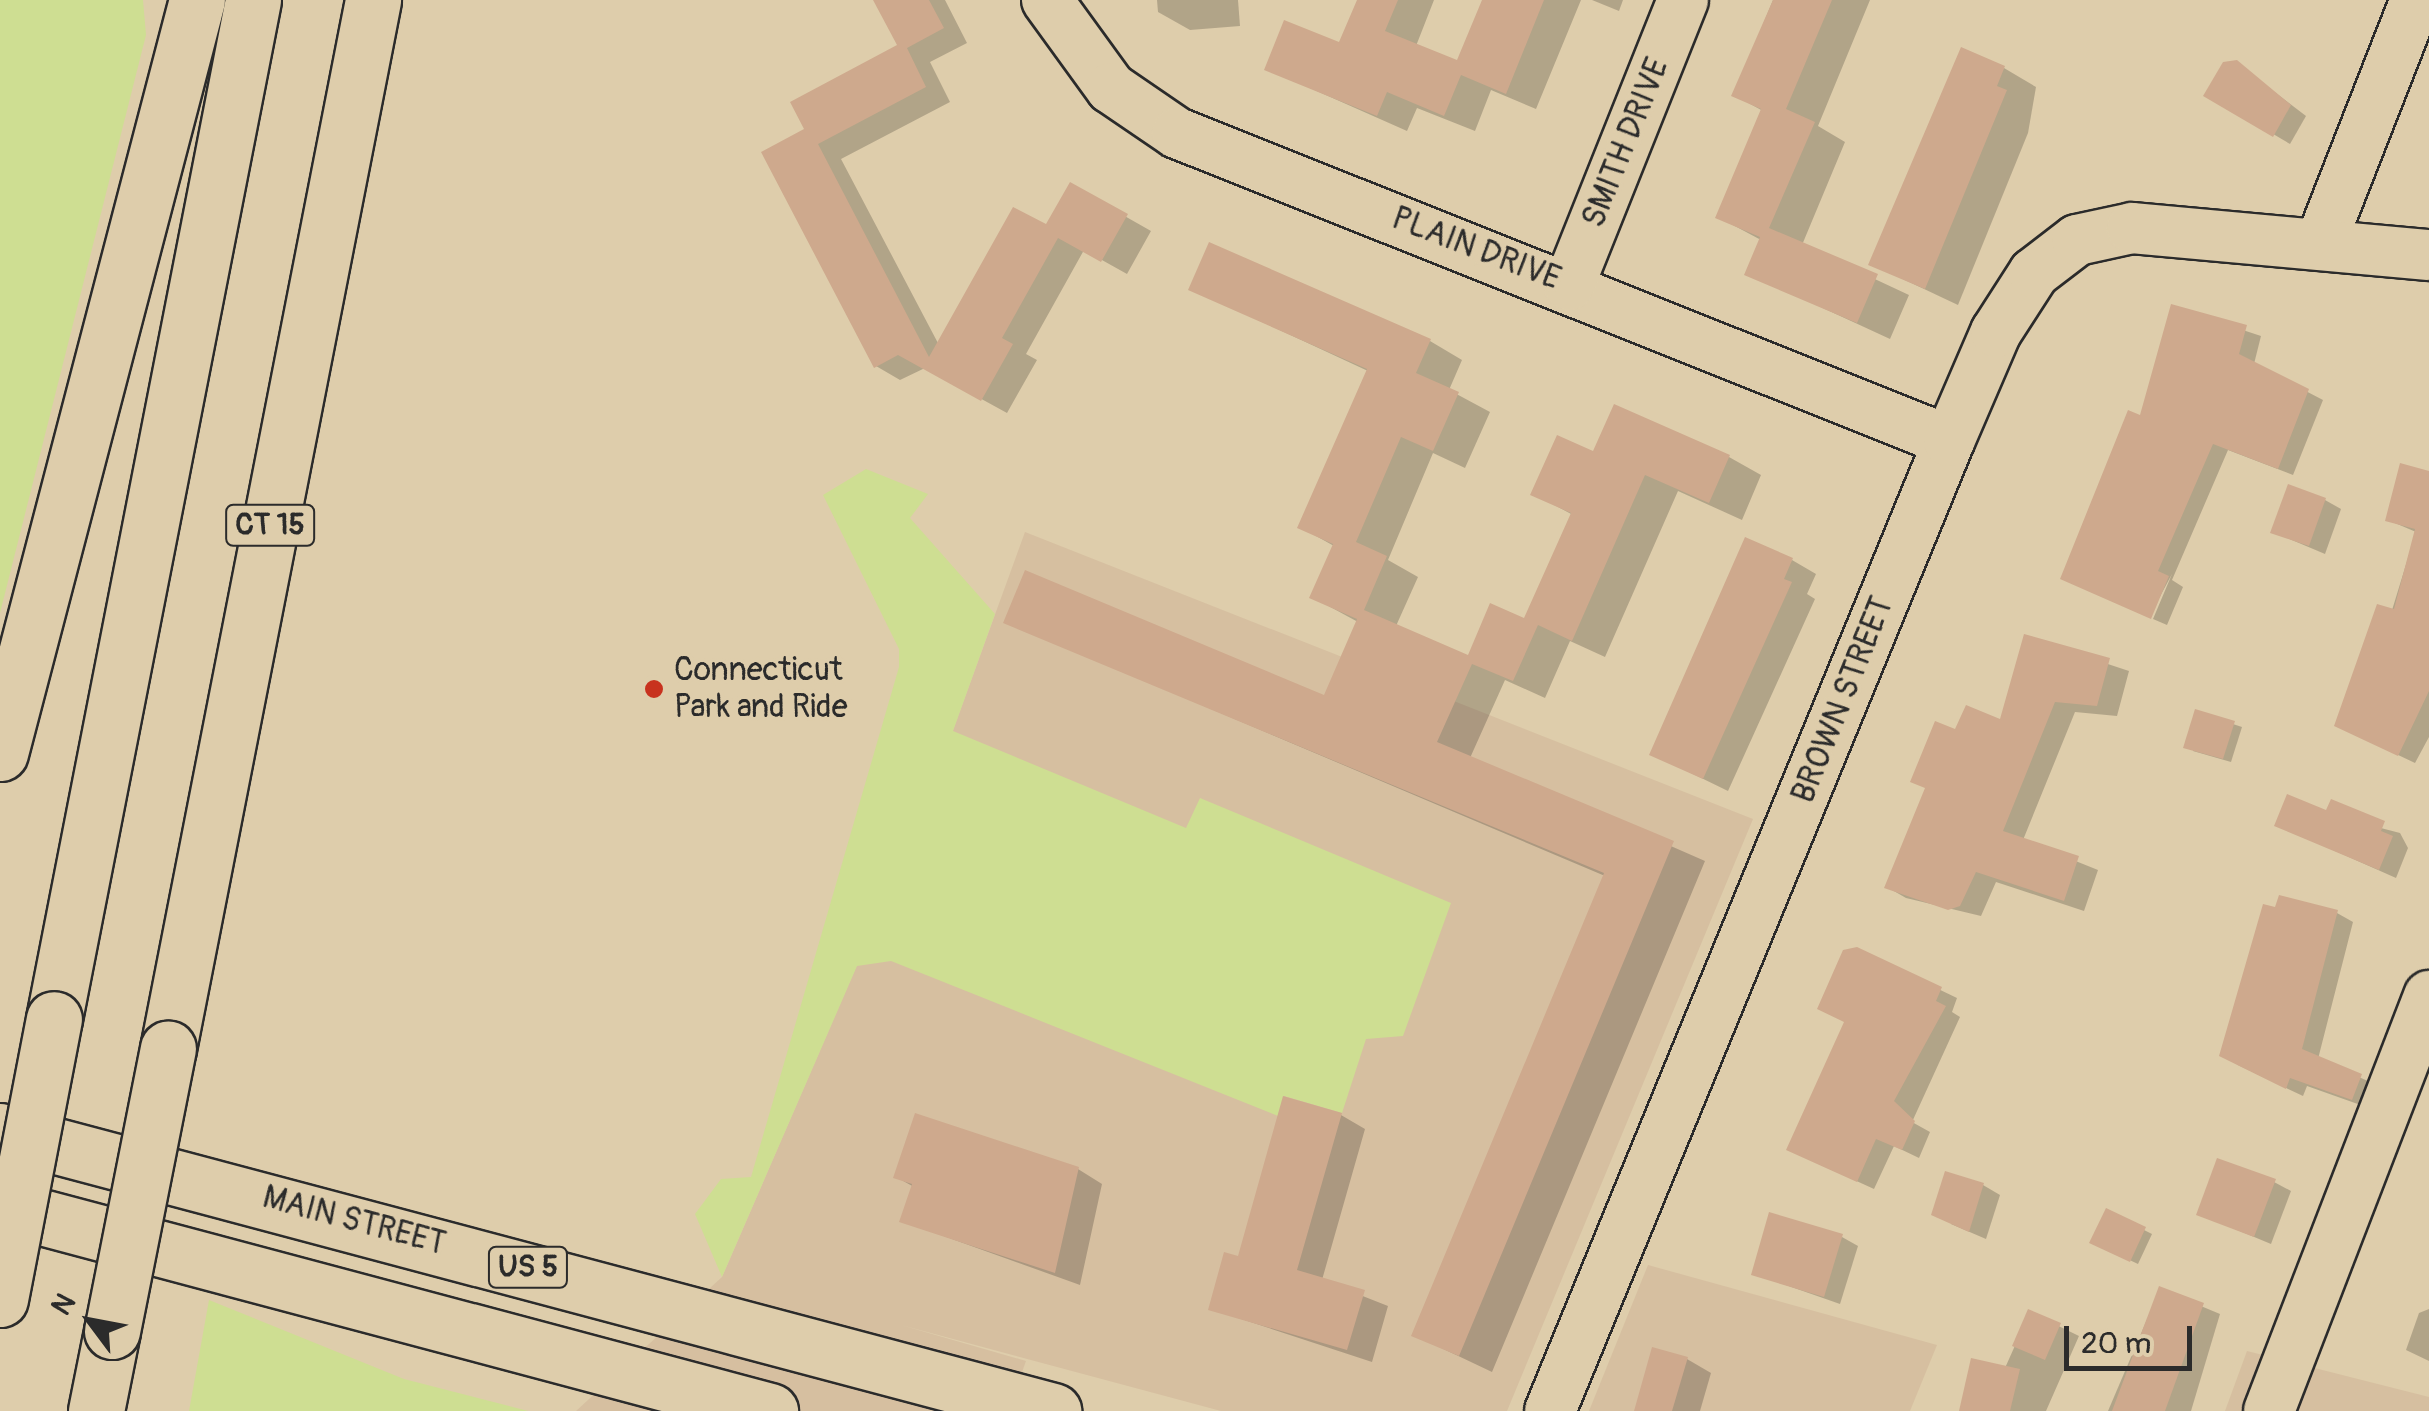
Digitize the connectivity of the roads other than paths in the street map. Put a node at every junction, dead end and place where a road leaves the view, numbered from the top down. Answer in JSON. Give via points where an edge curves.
{"nodes":[{"id":1,"x":197,"y":0,"type":"edge"},
{"id":2,"x":253,"y":0,"type":"edge"},
{"id":3,"x":373,"y":0,"type":"edge"},
{"id":4,"x":1047,"y":0,"type":"edge"},
{"id":5,"x":1683,"y":0,"type":"edge"},
{"id":6,"x":2416,"y":0,"type":"edge"},
{"id":7,"x":2322,"y":242,"type":"junction"},
{"id":8,"x":2429,"y":255,"type":"edge"},
{"id":9,"x":1569,"y":285,"type":"junction"},
{"id":10,"x":1949,"y":441,"type":"junction"},
{"id":11,"x":0,"y":752,"type":"edge"},
{"id":12,"x":2429,"y":996,"type":"edge"},
{"id":13,"x":0,"y":1131,"type":"edge"},
{"id":14,"x":0,"y":1206,"type":"edge"},
{"id":15,"x":636,"y":1297,"type":"junction"},
{"id":16,"x":0,"y":1299,"type":"edge"},
{"id":17,"x":122,"y":1334,"type":"junction"},
{"id":18,"x":607,"y":1365,"type":"junction"},
{"id":19,"x":96,"y":1411,"type":"edge"},
{"id":20,"x":130,"y":1411,"type":"edge"},
{"id":21,"x":770,"y":1411,"type":"edge"},
{"id":22,"x":1053,"y":1411,"type":"edge"},
{"id":23,"x":1550,"y":1411,"type":"edge"},
{"id":24,"x":2269,"y":1411,"type":"edge"}],
"edges":[{"from":1,"to":11,"type":"highway"},
{"from":2,"to":16,"type":"highway","bridge":true},
{"from":3,"to":17,"type":"highway","number":"CT 15","bridge":true,"via":[[138,1197]]},
{"from":4,"to":9,"type":"street","name":"PLAIN DRIVE","via":[[1111,88],[1177,133]]},
{"from":5,"to":9,"type":"street","name":"SMITH DRIVE"},
{"from":6,"to":7,"type":"street"},
{"from":7,"to":8,"type":"street","name":"BROWN STREET"},
{"from":7,"to":10,"type":"street","name":"BROWN STREET","via":[[2132,228],[2078,240],[2034,273],[1996,332]]},
{"from":9,"to":10,"type":"street","name":"PLAIN DRIVE"},
{"from":10,"to":23,"type":"street","name":"BROWN STREET"},
{"from":12,"to":24,"type":"street"},
{"from":13,"to":15,"type":"highway","name":"MAIN STREET","number":"US 5"},
{"from":14,"to":18,"type":"highway"},
{"from":15,"to":18,"type":"highway"},
{"from":15,"to":22,"type":"highway","name":"MAIN STREET","number":"US 5"},
{"from":17,"to":19,"type":"highway","number":"CT 15"},
{"from":17,"to":20,"type":"highway"},
{"from":18,"to":21,"type":"highway"}]}
